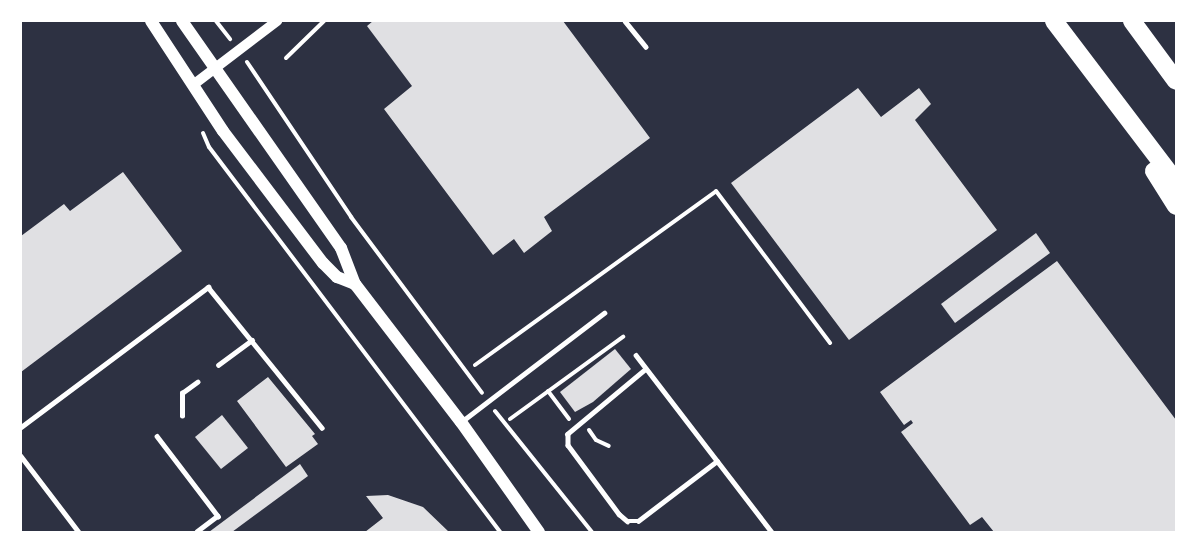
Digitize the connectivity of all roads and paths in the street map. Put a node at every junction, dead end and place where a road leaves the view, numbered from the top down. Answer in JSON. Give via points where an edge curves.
{"nodes":[{"id":1,"x":151,"y":21,"type":"edge"},
{"id":2,"x":182,"y":21,"type":"edge"},
{"id":3,"x":277,"y":21,"type":"edge"},
{"id":4,"x":324,"y":21,"type":"edge"},
{"id":5,"x":626,"y":21,"type":"edge"},
{"id":6,"x":1054,"y":21,"type":"edge"},
{"id":7,"x":1132,"y":21,"type":"edge"},
{"id":8,"x":1146,"y":39,"type":"junction"},
{"id":9,"x":646,"y":47,"type":"dead end"},
{"id":10,"x":286,"y":58,"type":"dead end"},
{"id":11,"x":215,"y":68,"type":"junction"},
{"id":12,"x":1089,"y":71,"type":"junction"},
{"id":13,"x":1176,"y":75,"type":"edge"},
{"id":14,"x":1176,"y":81,"type":"edge"},
{"id":15,"x":193,"y":85,"type":"junction"},
{"id":16,"x":270,"y":93,"type":"dead end"},
{"id":17,"x":202,"y":128,"type":"dead end"},
{"id":18,"x":1176,"y":182,"type":"edge"},
{"id":19,"x":1176,"y":206,"type":"edge"},
{"id":20,"x":355,"y":284,"type":"junction"},
{"id":21,"x":604,"y":313,"type":"dead end"},
{"id":22,"x":623,"y":337,"type":"dead end"},
{"id":23,"x":252,"y":340,"type":"junction"},
{"id":24,"x":830,"y":344,"type":"dead end"},
{"id":25,"x":636,"y":355,"type":"dead end"},
{"id":26,"x":218,"y":365,"type":"dead end"},
{"id":27,"x":475,"y":365,"type":"dead end"},
{"id":28,"x":646,"y":369,"type":"junction"},
{"id":29,"x":197,"y":382,"type":"dead end"},
{"id":30,"x":487,"y":400,"type":"junction"},
{"id":31,"x":182,"y":416,"type":"dead end"},
{"id":32,"x":510,"y":419,"type":"dead end"},
{"id":33,"x":461,"y":422,"type":"junction"},
{"id":34,"x":21,"y":427,"type":"edge"},
{"id":35,"x":321,"y":428,"type":"dead end"},
{"id":36,"x":157,"y":436,"type":"dead end"},
{"id":37,"x":21,"y":456,"type":"edge"},
{"id":38,"x":717,"y":460,"type":"junction"},
{"id":39,"x":531,"y":517,"type":"junction"},
{"id":40,"x":79,"y":532,"type":"edge"},
{"id":41,"x":198,"y":532,"type":"edge"},
{"id":42,"x":500,"y":532,"type":"edge"},
{"id":43,"x":539,"y":532,"type":"edge"},
{"id":44,"x":548,"y":532,"type":"edge"},
{"id":45,"x":592,"y":532,"type":"edge"},
{"id":46,"x":772,"y":532,"type":"edge"}],
"edges":[{"from":1,"to":15,"type":"main road"},
{"from":2,"to":11,"type":"main road"},
{"from":3,"to":11,"type":"street"},
{"from":4,"to":10,"type":"path"},
{"from":5,"to":9,"type":"lane"},
{"from":6,"to":12,"type":"highway"},
{"from":7,"to":8,"type":"highway"},
{"from":8,"to":13,"type":"highway"},
{"from":8,"to":14,"type":"highway"},
{"from":11,"to":15,"type":"street"},
{"from":11,"to":20,"type":"main road","via":[[341,248]]},
{"from":12,"to":18,"type":"highway"},
{"from":12,"to":19,"type":"highway"},
{"from":15,"to":20,"type":"main road","via":[[323,263],[337,277]]},
{"from":16,"to":30,"type":"path","via":[[287,126],[351,217]]},
{"from":17,"to":42,"type":"path","via":[[209,147]]},
{"from":20,"to":33,"type":"main road"},
{"from":21,"to":30,"type":"lane"},
{"from":22,"to":32,"type":"path"},
{"from":23,"to":26,"type":"lane"},
{"from":23,"to":34,"type":"lane","via":[[208,287]]},
{"from":23,"to":35,"type":"lane"},
{"from":24,"to":27,"type":"path","via":[[716,191]]},
{"from":25,"to":28,"type":"lane"},
{"from":28,"to":38,"type":"lane"},
{"from":28,"to":38,"type":"lane","via":[[568,434],[568,445],[619,514],[627,521],[638,521]]},
{"from":29,"to":31,"type":"lane","via":[[182,393]]},
{"from":30,"to":33,"type":"lane"},
{"from":30,"to":45,"type":"path"},
{"from":33,"to":39,"type":"main road"},
{"from":36,"to":41,"type":"lane","via":[[218,516]]},
{"from":37,"to":40,"type":"lane"},
{"from":38,"to":46,"type":"lane"},
{"from":39,"to":43,"type":"main road"},
{"from":39,"to":44,"type":"main road"}]}
